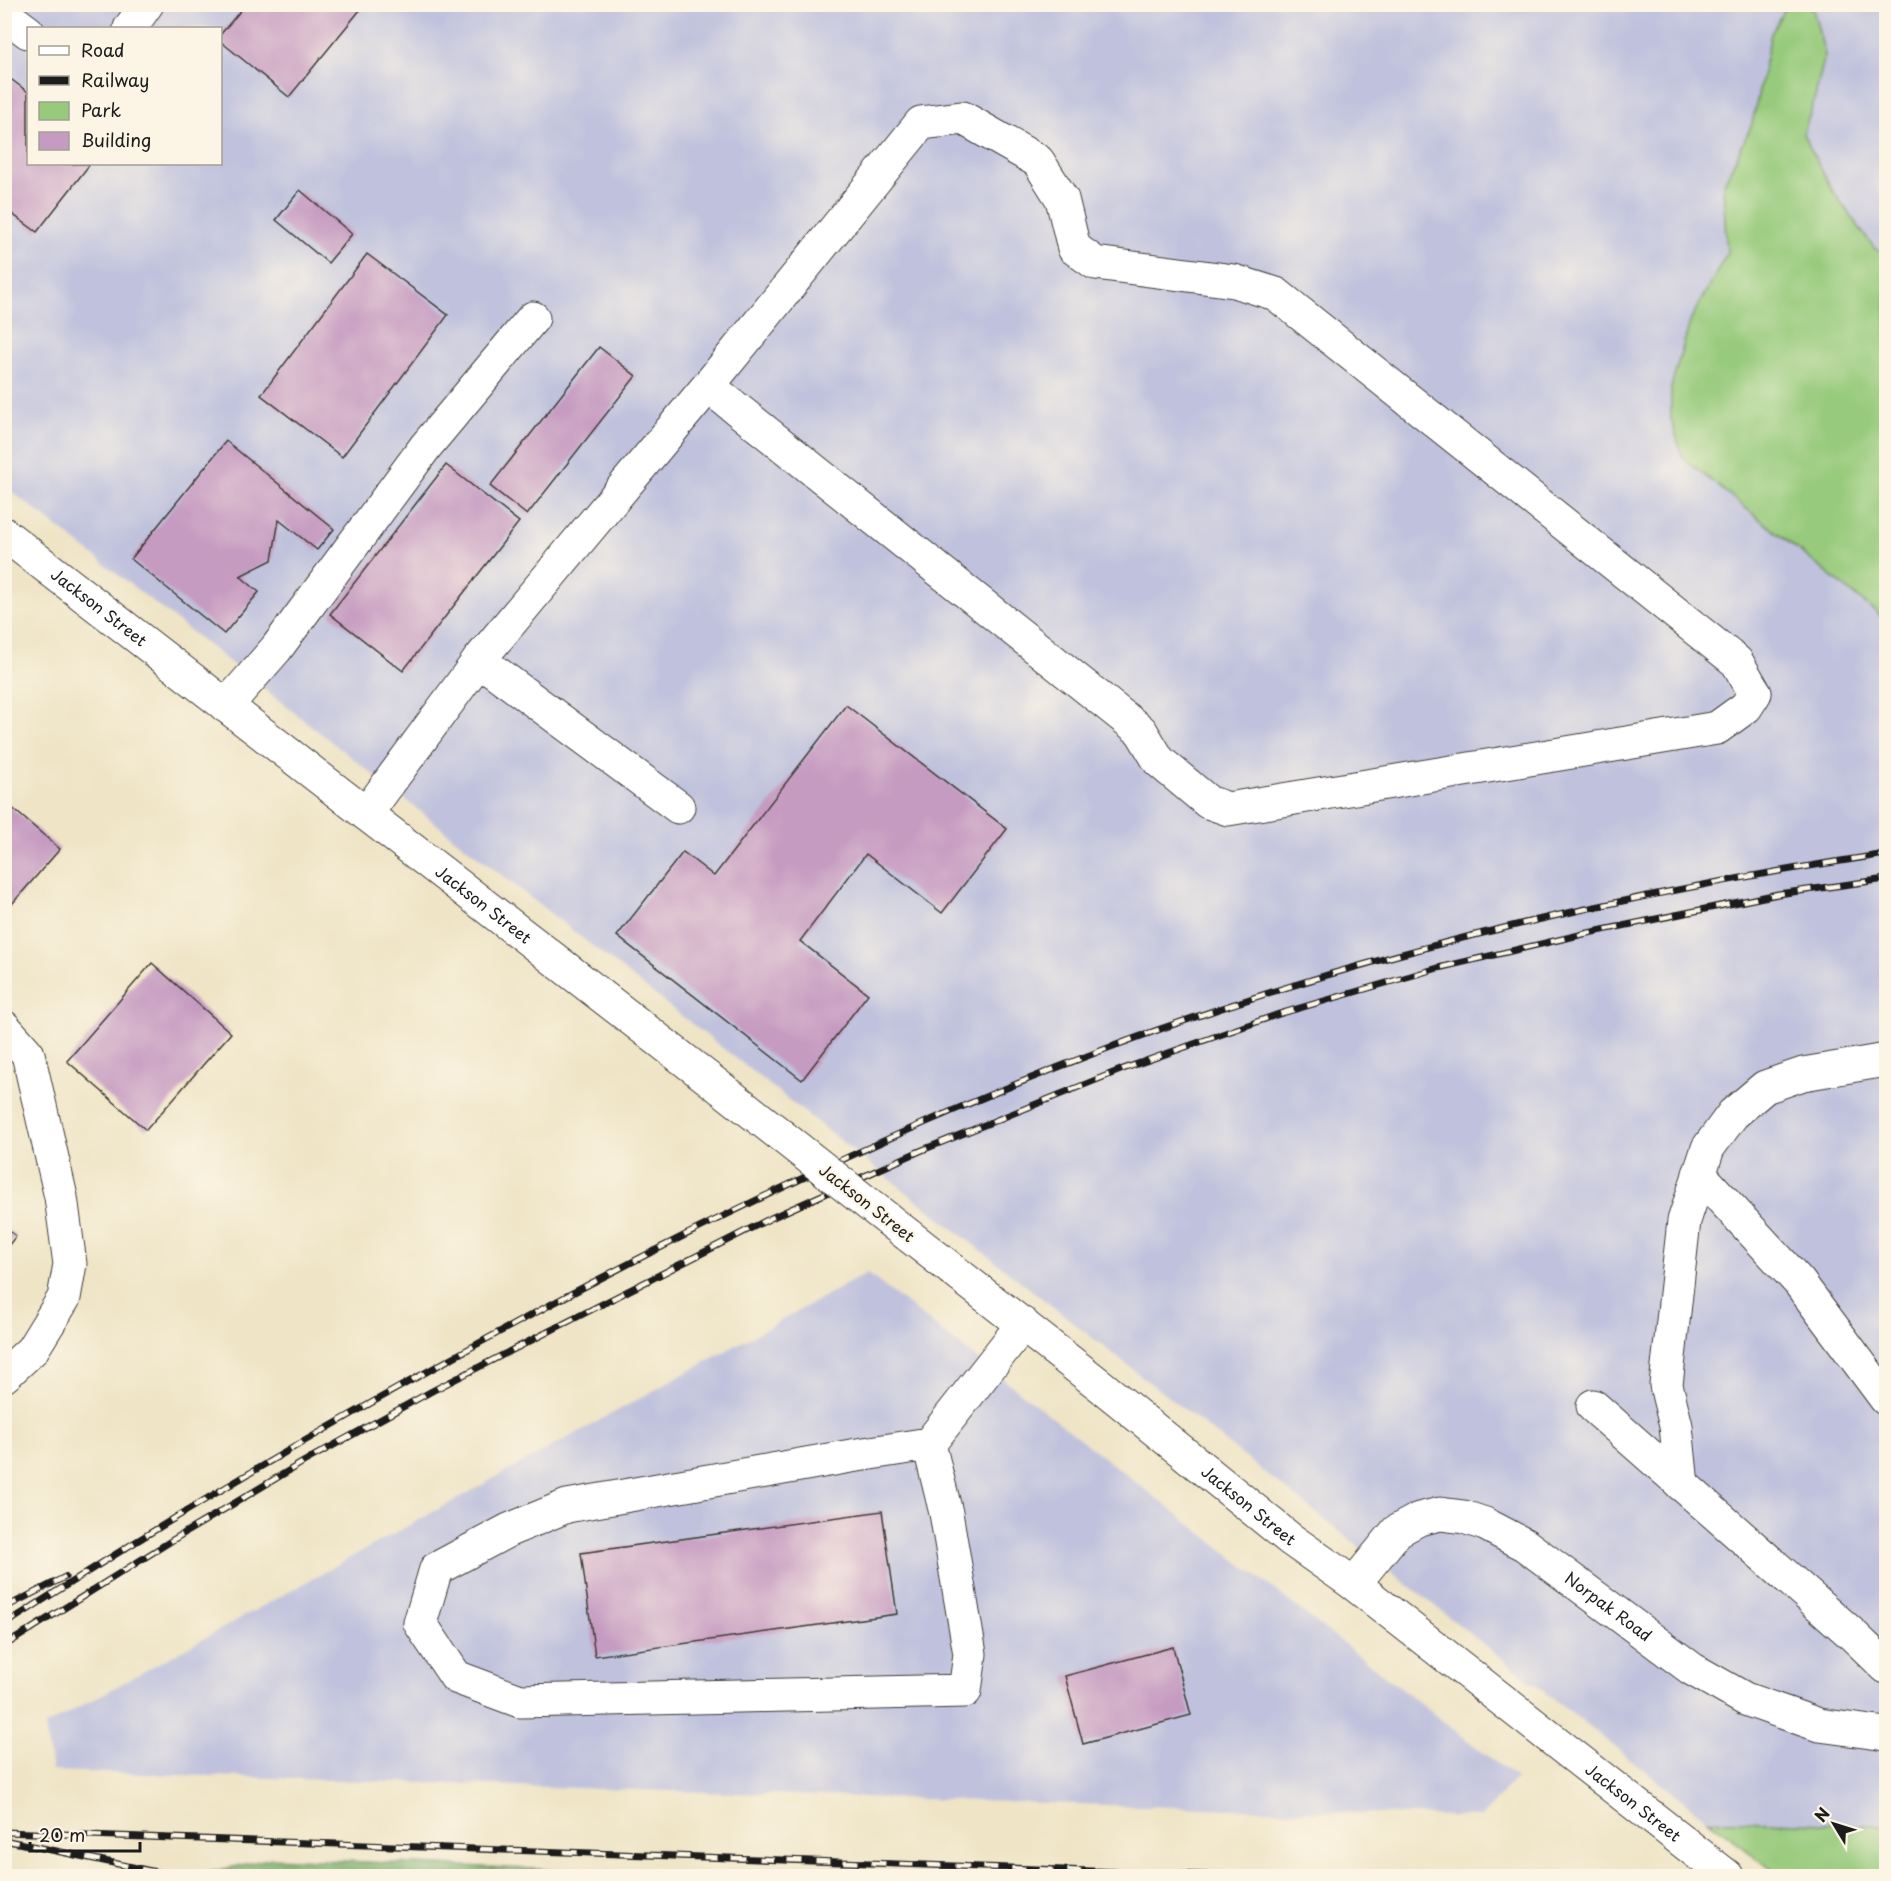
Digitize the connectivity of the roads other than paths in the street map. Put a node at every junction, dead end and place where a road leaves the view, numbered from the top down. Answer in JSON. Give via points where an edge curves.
{"nodes":[{"id":1,"x":147,"y":4,"type":"edge"},
{"id":2,"x":4,"y":14,"type":"edge"},
{"id":3,"x":131,"y":27,"type":"edge"},
{"id":4,"x":27,"y":31,"type":"edge"},
{"id":5,"x":533,"y":318,"type":"dead end"},
{"id":6,"x":708,"y":386,"type":"junction"},
{"id":7,"x":4,"y":534,"type":"edge"},
{"id":8,"x":480,"y":660,"type":"junction"},
{"id":9,"x":226,"y":706,"type":"junction"},
{"id":10,"x":678,"y":807,"type":"dead end"},
{"id":11,"x":366,"y":814,"type":"junction"},
{"id":12,"x":4,"y":1027,"type":"edge"},
{"id":13,"x":1887,"y":1060,"type":"edge"},
{"id":14,"x":1699,"y":1174,"type":"junction"},
{"id":15,"x":1023,"y":1324,"type":"junction"},
{"id":16,"x":4,"y":1376,"type":"edge"},
{"id":17,"x":1887,"y":1399,"type":"edge"},
{"id":18,"x":1593,"y":1406,"type":"dead end"},
{"id":19,"x":929,"y":1444,"type":"junction"},
{"id":20,"x":1682,"y":1485,"type":"junction"},
{"id":21,"x":1354,"y":1584,"type":"junction"},
{"id":22,"x":1887,"y":1667,"type":"edge"},
{"id":23,"x":1887,"y":1734,"type":"edge"},
{"id":24,"x":1726,"y":1876,"type":"edge"}],
"edges":[{"from":1,"to":3,"type":"street"},
{"from":2,"to":4,"type":"street"},
{"from":5,"to":9,"type":"street","via":[[426,446],[276,649]]},
{"from":6,"to":6,"type":"street","via":[[921,123],[963,118],[1038,161],[1062,199],[1074,248],[1095,263],[1234,281],[1276,294],[1737,662],[1755,693],[1746,708],[1718,728],[1228,809],[1208,802],[1159,761],[1141,731]]},
{"from":6,"to":8,"type":"street"},
{"from":7,"to":9,"type":"street","name":"Jackson Street"},
{"from":8,"to":10,"type":"street"},
{"from":8,"to":11,"type":"street"},
{"from":9,"to":11,"type":"street","name":"Jackson Street"},
{"from":11,"to":15,"type":"street","name":"Jackson Street","bridge":true},
{"from":12,"to":16,"type":"street","via":[[28,1054],[61,1197],[70,1264],[64,1298],[32,1350]]},
{"from":13,"to":14,"type":"street","via":[[1803,1074],[1765,1088],[1733,1114],[1708,1148]]},
{"from":14,"to":17,"type":"street","via":[[1799,1282]]},
{"from":14,"to":20,"type":"street","via":[[1684,1221],[1666,1385],[1676,1426]]},
{"from":15,"to":19,"type":"street"},
{"from":15,"to":21,"type":"street","name":"Jackson Street","via":[[1290,1539]]},
{"from":18,"to":20,"type":"street"},
{"from":19,"to":19,"type":"street","via":[[946,1513],[970,1654],[965,1691],[520,1701],[456,1677],[420,1623],[436,1569],[509,1530],[567,1506]]},
{"from":20,"to":22,"type":"street"},
{"from":21,"to":23,"type":"street","name":"Norpak Road","via":[[1397,1531],[1419,1519],[1440,1515],[1464,1517],[1525,1545],[1692,1669],[1745,1699],[1819,1725]]},
{"from":21,"to":24,"type":"street","name":"Jackson Street"}]}
